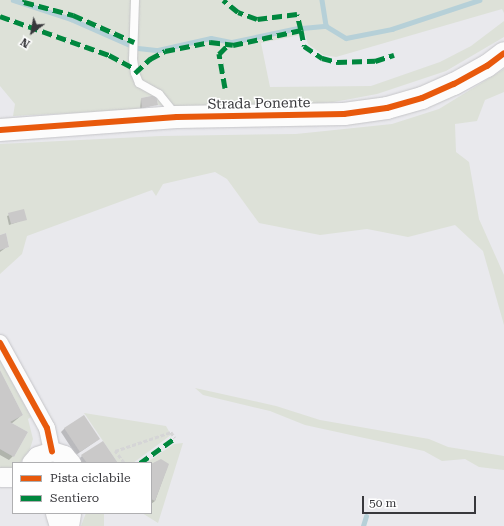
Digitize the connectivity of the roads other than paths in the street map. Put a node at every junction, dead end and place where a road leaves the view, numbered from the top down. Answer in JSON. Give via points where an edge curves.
{"nodes":[{"id":1,"x":135,"y":0,"type":"edge"},
{"id":2,"x":504,"y":53,"type":"edge"},
{"id":3,"x":177,"y":116,"type":"junction"},
{"id":4,"x":0,"y":130,"type":"edge"},
{"id":5,"x":0,"y":343,"type":"edge"},
{"id":6,"x":52,"y":451,"type":"junction"},
{"id":7,"x":32,"y":462,"type":"edge"},
{"id":8,"x":70,"y":462,"type":"edge"},
{"id":9,"x":0,"y":477,"type":"edge"},
{"id":10,"x":12,"y":477,"type":"edge"},
{"id":11,"x":55,"y":514,"type":"edge"},
{"id":12,"x":71,"y":514,"type":"edge"},
{"id":13,"x":59,"y":526,"type":"edge"},
{"id":14,"x":69,"y":526,"type":"edge"}],
"edges":[{"from":1,"to":3,"type":"lane","via":[[135,74],[139,83],[159,94]]},
{"from":2,"to":3,"type":"main road","name":"Strada Ponente","via":[[487,66],[454,84],[422,98],[387,108],[344,114]]},
{"from":3,"to":4,"type":"main road","name":"Strada Ponente"},
{"from":5,"to":6,"type":"street","via":[[47,428]]},
{"from":6,"to":7,"type":"street","via":[[37,456]]},
{"from":6,"to":8,"type":"street","via":[[64,455]]},
{"from":9,"to":10,"type":"street"},
{"from":11,"to":13,"type":"street"},
{"from":12,"to":14,"type":"street"}]}
